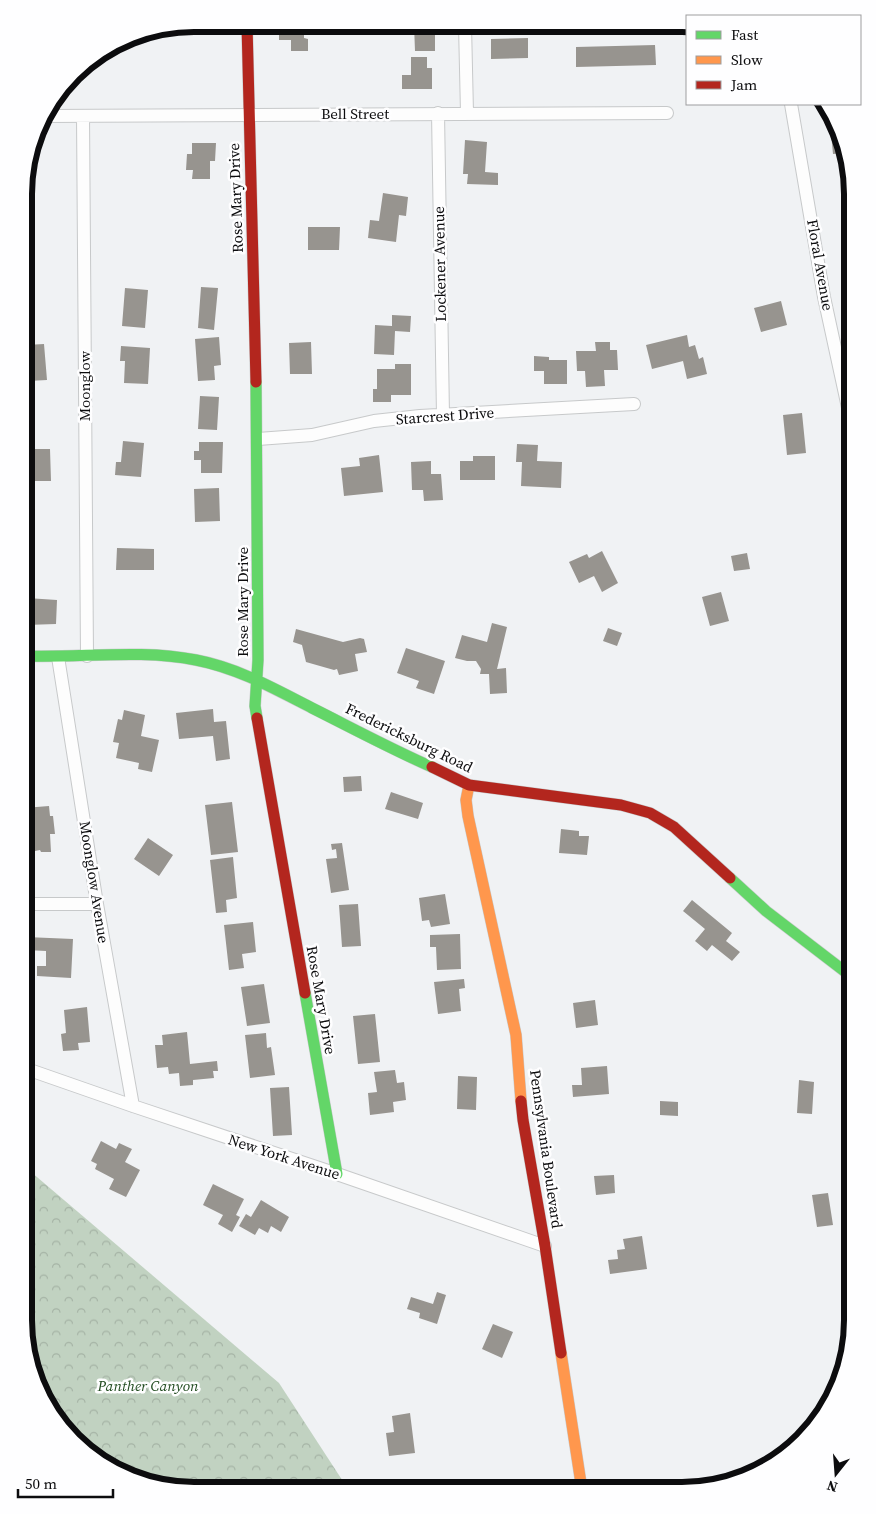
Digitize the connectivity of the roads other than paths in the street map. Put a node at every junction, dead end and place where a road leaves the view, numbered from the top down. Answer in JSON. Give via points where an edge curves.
{"nodes":[{"id":1,"x":247,"y":32,"type":"edge"},
{"id":2,"x":465,"y":32,"type":"edge"},
{"id":3,"x":791,"y":105,"type":"edge"},
{"id":4,"x":667,"y":112,"type":"dead end"},
{"id":5,"x":438,"y":113,"type":"junction"},
{"id":6,"x":467,"y":113,"type":"junction"},
{"id":7,"x":249,"y":114,"type":"junction"},
{"id":8,"x":53,"y":116,"type":"edge"},
{"id":9,"x":83,"y":116,"type":"junction"},
{"id":10,"x":844,"y":367,"type":"edge"},
{"id":11,"x":634,"y":404,"type":"dead end"},
{"id":12,"x":443,"y":415,"type":"junction"},
{"id":13,"x":258,"y":439,"type":"junction"},
{"id":14,"x":32,"y":656,"type":"edge"},
{"id":15,"x":87,"y":656,"type":"junction"},
{"id":16,"x":58,"y":657,"type":"junction"},
{"id":17,"x":257,"y":681,"type":"junction"},
{"id":18,"x":469,"y":785,"type":"junction"},
{"id":19,"x":32,"y":904,"type":"edge"},
{"id":20,"x":97,"y":904,"type":"junction"},
{"id":21,"x":843,"y":970,"type":"edge"},
{"id":22,"x":32,"y":1071,"type":"edge"},
{"id":23,"x":133,"y":1106,"type":"junction"},
{"id":24,"x":336,"y":1174,"type":"junction"},
{"id":25,"x":544,"y":1246,"type":"junction"},
{"id":26,"x":581,"y":1482,"type":"edge"}],
"edges":[{"from":1,"to":7,"type":"street","name":"Rose Mary Drive"},
{"from":2,"to":6,"type":"street"},
{"from":3,"to":10,"type":"street","name":"Floral Avenue","via":[[824,297]]},
{"from":4,"to":6,"type":"street","name":"Bell Street"},
{"from":5,"to":6,"type":"street","name":"Bell Street"},
{"from":5,"to":7,"type":"street","name":"Bell Street"},
{"from":5,"to":12,"type":"street","name":"Lockener Avenue"},
{"from":7,"to":9,"type":"street","name":"Bell Street"},
{"from":7,"to":13,"type":"street","name":"Rose Mary Drive"},
{"from":8,"to":9,"type":"street","name":"Bell Street"},
{"from":9,"to":15,"type":"street","name":"Moonglow"},
{"from":11,"to":12,"type":"street","name":"Starcrest Drive"},
{"from":12,"to":13,"type":"street","name":"Starcrest Drive","via":[[374,421],[312,435]]},
{"from":13,"to":17,"type":"street","name":"Rose Mary Drive"},
{"from":14,"to":16,"type":"street","name":"Fredericksburg Road"},
{"from":15,"to":16,"type":"street","name":"Fredericksburg Road"},
{"from":15,"to":17,"type":"street","name":"Fredericksburg Road","via":[[123,654],[188,658],[225,667]]},
{"from":16,"to":20,"type":"street","name":"Moonglow Avenue"},
{"from":17,"to":18,"type":"street","name":"Fredericksburg Road"},
{"from":17,"to":24,"type":"street","name":"Rose Mary Drive","via":[[255,706]]},
{"from":18,"to":21,"type":"street","name":"Fredericksburg Road","via":[[621,806],[657,816],[674,827],[766,911]]},
{"from":18,"to":25,"type":"street","name":"Pennsylvania Boulevard","via":[[466,808],[516,1035],[523,1120]]},
{"from":19,"to":20,"type":"street"},
{"from":20,"to":23,"type":"street","name":"Moonglow Avenue"},
{"from":22,"to":23,"type":"street","name":"New York Avenue"},
{"from":23,"to":24,"type":"street","name":"New York Avenue"},
{"from":24,"to":25,"type":"street","name":"New York Avenue"},
{"from":25,"to":26,"type":"street","name":"Pennsylvania Boulevard"}]}
